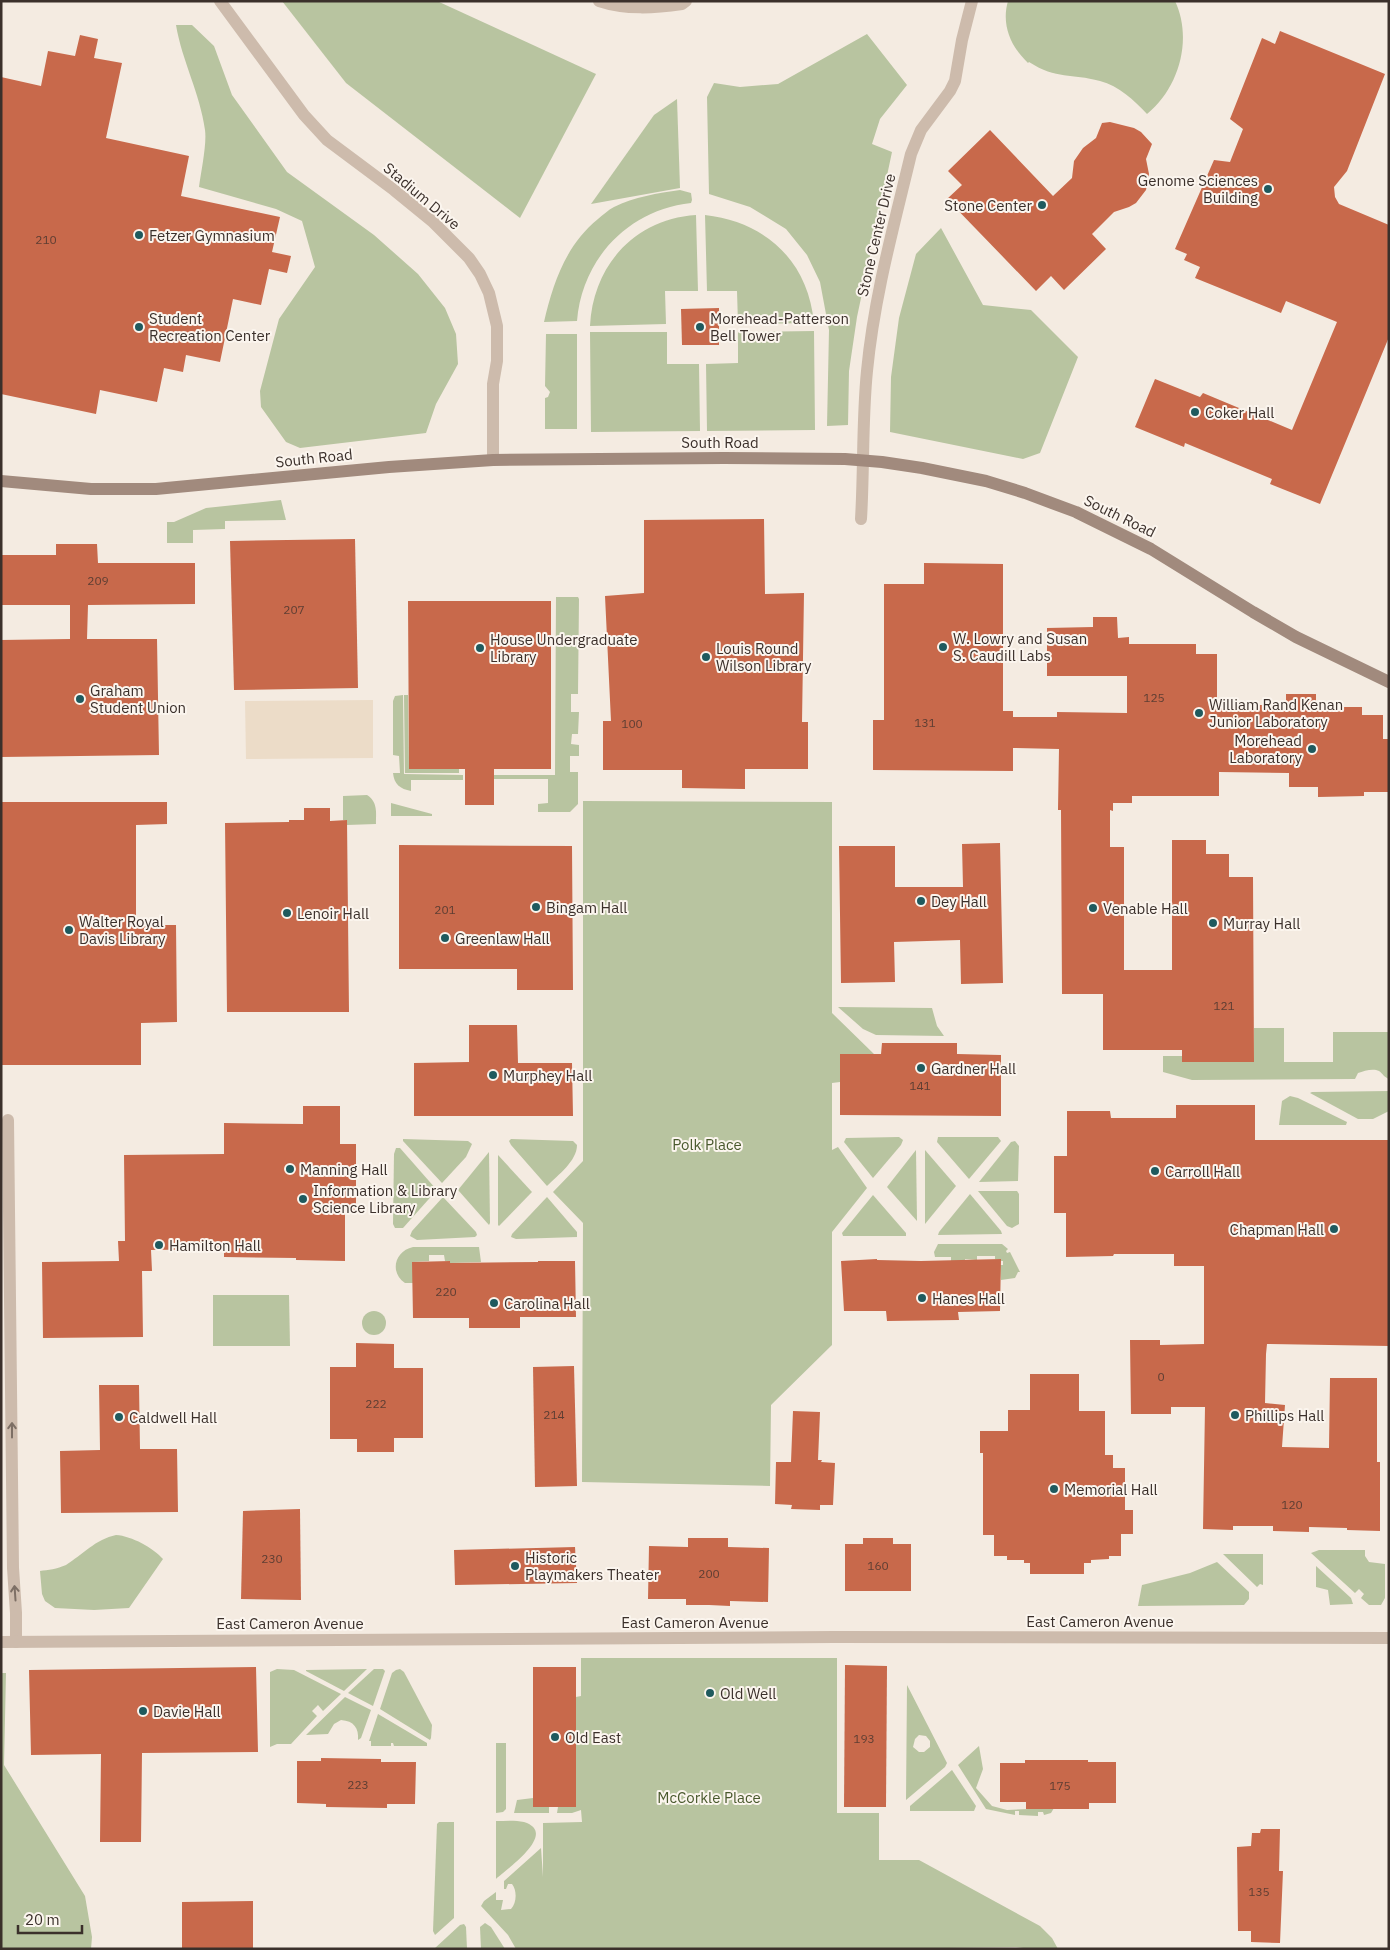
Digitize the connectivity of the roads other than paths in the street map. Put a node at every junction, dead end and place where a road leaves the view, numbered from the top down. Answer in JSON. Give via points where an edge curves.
{"nodes":[{"id":1,"x":220,"y":1,"type":"edge"},
{"id":2,"x":599,"y":1,"type":"edge"},
{"id":3,"x":686,"y":1,"type":"edge"},
{"id":4,"x":972,"y":1,"type":"edge"},
{"id":5,"x":493,"y":460,"type":"junction"},
{"id":6,"x":862,"y":460,"type":"junction"},
{"id":7,"x":1,"y":481,"type":"edge"},
{"id":8,"x":861,"y":520,"type":"dead end"},
{"id":9,"x":1389,"y":682,"type":"edge"},
{"id":10,"x":8,"y":1120,"type":"dead end"},
{"id":11,"x":1389,"y":1638,"type":"edge"},
{"id":12,"x":1,"y":1642,"type":"edge"},
{"id":13,"x":16,"y":1642,"type":"junction"}],
"edges":[{"from":1,"to":5,"type":"street","name":"Stadium Drive","via":[[304,115],[327,140],[432,221],[469,258],[480,274],[489,293],[497,326],[497,361],[492,384]]},
{"from":2,"to":3,"type":"street","via":[[609,5],[652,8]]},
{"from":4,"to":6,"type":"street","name":"Stone Center Drive","via":[[955,81],[915,141],[899,204],[874,317]]},
{"from":5,"to":6,"type":"main road","name":"South Road"},
{"from":5,"to":7,"type":"main road","name":"South Road","via":[[156,489],[91,489]]},
{"from":6,"to":8,"type":"street","name":"Stone Center Drive"},
{"from":6,"to":9,"type":"main road","name":"South Road","via":[[986,481],[1076,512],[1151,549],[1296,637]]},
{"from":13,"to":10,"type":"street","one_way":true},
{"from":11,"to":13,"type":"street","name":"East Cameron Avenue","via":[[824,1637]]},
{"from":12,"to":13,"type":"street","name":"East Cameron Avenue"}]}
